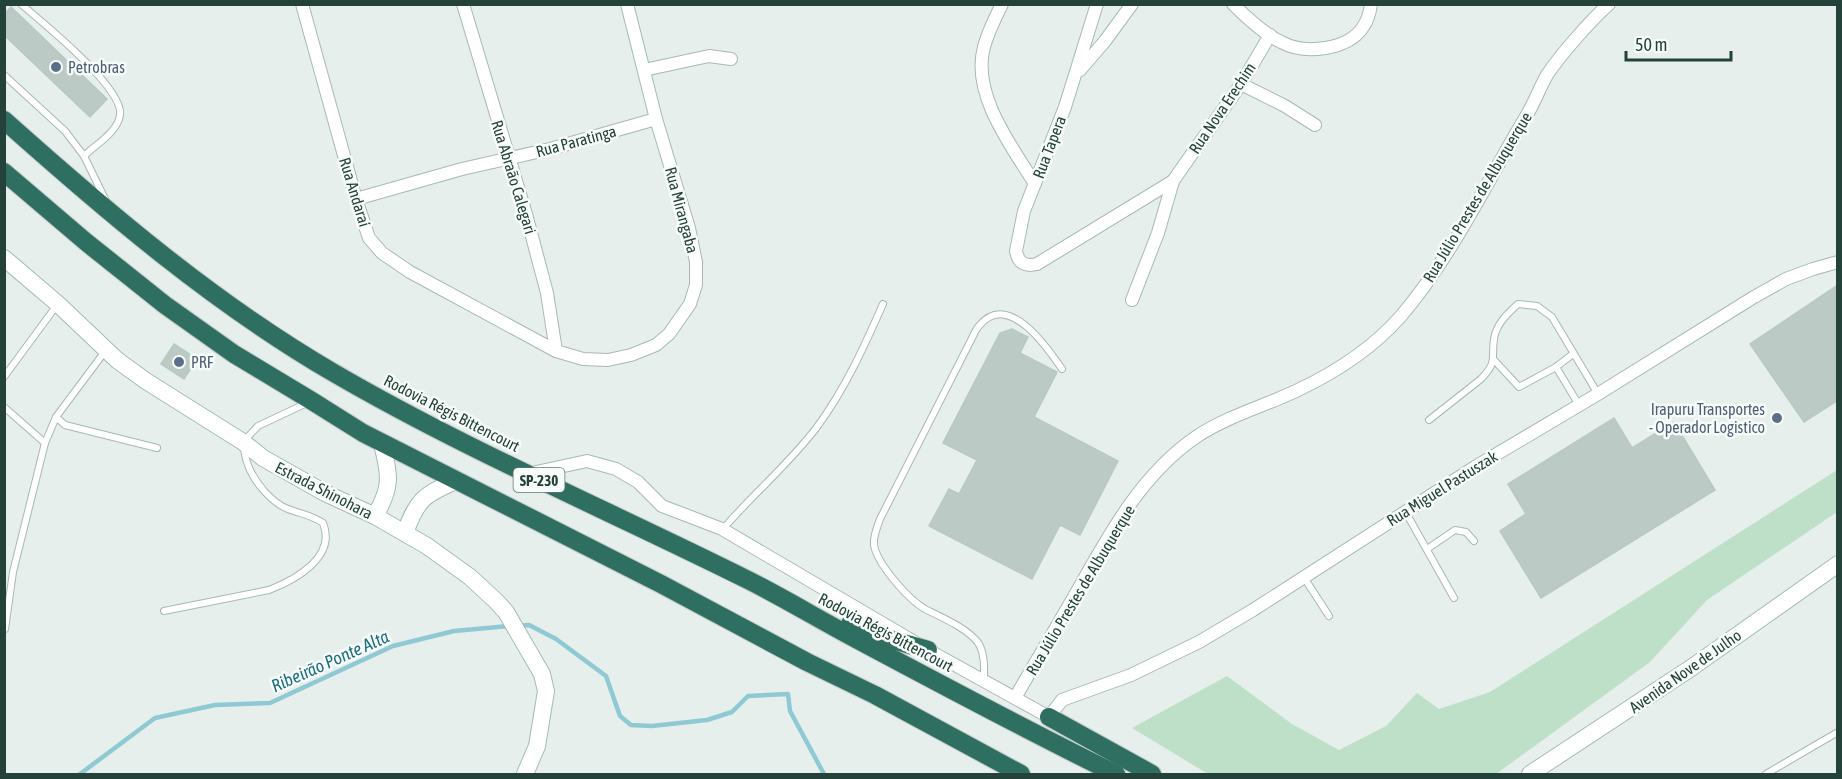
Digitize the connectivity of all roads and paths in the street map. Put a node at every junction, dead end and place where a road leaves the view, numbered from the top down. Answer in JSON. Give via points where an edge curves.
{"nodes":[{"id":1,"x":21,"y":4,"type":"edge"},
{"id":2,"x":302,"y":4,"type":"edge"},
{"id":3,"x":463,"y":4,"type":"edge"},
{"id":4,"x":627,"y":4,"type":"edge"},
{"id":5,"x":1002,"y":4,"type":"edge"},
{"id":6,"x":1097,"y":4,"type":"edge"},
{"id":7,"x":1132,"y":4,"type":"edge"},
{"id":8,"x":1233,"y":4,"type":"edge"},
{"id":9,"x":1371,"y":4,"type":"edge"},
{"id":10,"x":1610,"y":4,"type":"edge"},
{"id":11,"x":1270,"y":35,"type":"junction"},
{"id":12,"x":731,"y":59,"type":"dead end"},
{"id":13,"x":644,"y":70,"type":"junction"},
{"id":14,"x":4,"y":75,"type":"edge"},
{"id":15,"x":1076,"y":76,"type":"junction"},
{"id":16,"x":1241,"y":84,"type":"junction"},
{"id":17,"x":656,"y":119,"type":"junction"},
{"id":18,"x":4,"y":120,"type":"edge"},
{"id":19,"x":1315,"y":125,"type":"dead end"},
{"id":20,"x":84,"y":156,"type":"junction"},
{"id":21,"x":509,"y":157,"type":"junction"},
{"id":22,"x":4,"y":172,"type":"edge"},
{"id":23,"x":1173,"y":181,"type":"junction"},
{"id":24,"x":1035,"y":184,"type":"junction"},
{"id":25,"x":356,"y":200,"type":"junction"},
{"id":26,"x":113,"y":215,"type":"junction"},
{"id":27,"x":1047,"y":257,"type":"joint"},
{"id":28,"x":4,"y":258,"type":"edge"},
{"id":29,"x":1838,"y":262,"type":"edge"},
{"id":30,"x":1132,"y":300,"type":"dead end"},
{"id":31,"x":58,"y":304,"type":"junction"},
{"id":32,"x":883,"y":304,"type":"dead end"},
{"id":33,"x":106,"y":350,"type":"junction"},
{"id":34,"x":556,"y":351,"type":"junction"},
{"id":35,"x":1574,"y":354,"type":"junction"},
{"id":36,"x":1494,"y":360,"type":"junction"},
{"id":37,"x":1556,"y":367,"type":"junction"},
{"id":38,"x":1062,"y":369,"type":"dead end"},
{"id":39,"x":4,"y":377,"type":"edge"},
{"id":40,"x":1598,"y":394,"type":"junction"},
{"id":41,"x":312,"y":400,"type":"junction"},
{"id":42,"x":1579,"y":405,"type":"junction"},
{"id":43,"x":4,"y":407,"type":"edge"},
{"id":44,"x":56,"y":417,"type":"junction"},
{"id":45,"x":1429,"y":420,"type":"dead end"},
{"id":46,"x":243,"y":442,"type":"junction"},
{"id":47,"x":45,"y":443,"type":"junction"},
{"id":48,"x":382,"y":444,"type":"junction"},
{"id":49,"x":157,"y":448,"type":"dead end"},
{"id":50,"x":527,"y":474,"type":"junction"},
{"id":51,"x":456,"y":482,"type":"junction"},
{"id":52,"x":1405,"y":511,"type":"junction"},
{"id":53,"x":375,"y":516,"type":"junction"},
{"id":54,"x":722,"y":529,"type":"junction"},
{"id":55,"x":405,"y":533,"type":"junction"},
{"id":56,"x":1474,"y":541,"type":"dead end"},
{"id":57,"x":1427,"y":549,"type":"junction"},
{"id":58,"x":1838,"y":564,"type":"edge"},
{"id":59,"x":1304,"y":576,"type":"junction"},
{"id":60,"x":751,"y":581,"type":"junction"},
{"id":61,"x":1454,"y":598,"type":"dead end"},
{"id":62,"x":164,"y":611,"type":"dead end"},
{"id":63,"x":1329,"y":616,"type":"dead end"},
{"id":64,"x":4,"y":629,"type":"edge"},
{"id":65,"x":928,"y":650,"type":"junction"},
{"id":66,"x":984,"y":681,"type":"junction"},
{"id":67,"x":1015,"y":698,"type":"junction"},
{"id":68,"x":1049,"y":717,"type":"junction"},
{"id":69,"x":1838,"y":732,"type":"edge"},
{"id":70,"x":525,"y":774,"type":"edge"},
{"id":71,"x":1021,"y":774,"type":"edge"},
{"id":72,"x":1116,"y":774,"type":"edge"},
{"id":73,"x":1152,"y":774,"type":"edge"},
{"id":74,"x":1530,"y":774,"type":"edge"},
{"id":75,"x":1766,"y":774,"type":"edge"}],
"edges":[{"from":1,"to":20,"type":"lane","via":[[102,78],[120,106],[114,128]]},
{"from":2,"to":25,"type":"street","name":"Rua Andaraí"},
{"from":3,"to":21,"type":"street","name":"Rua Abraão Calegari"},
{"from":4,"to":13,"type":"street","name":"Rua Mirangaba"},
{"from":5,"to":24,"type":"street","via":[[983,49],[982,74],[996,120]]},
{"from":6,"to":15,"type":"street","name":"Rua Tapera"},
{"from":7,"to":15,"type":"street"},
{"from":8,"to":11,"type":"street"},
{"from":9,"to":11,"type":"street","via":[[1363,28],[1349,40],[1330,48],[1300,47]]},
{"from":10,"to":67,"type":"street","name":"Rua Júlio Prestes de Albuquerque","via":[[1548,74],[1451,245],[1399,318],[1372,344],[1331,372],[1197,436],[1170,457],[1117,523]]},
{"from":11,"to":16,"type":"street","name":"Rua Nova Erechim"},
{"from":12,"to":13,"type":"street","via":[[709,56]]},
{"from":13,"to":17,"type":"street","name":"Rua Mirangaba"},
{"from":14,"to":20,"type":"lane","via":[[65,130]]},
{"from":15,"to":24,"type":"street","name":"Rua Tapera"},
{"from":16,"to":19,"type":"street"},
{"from":16,"to":23,"type":"street","name":"Rua Nova Erechim"},
{"from":17,"to":21,"type":"street","name":"Rua Paratinga"},
{"from":17,"to":34,"type":"street","name":"Rua Mirangaba","via":[[696,262],[696,285],[690,304],[669,334],[656,345],[631,355],[608,360],[583,359]]},
{"from":18,"to":26,"type":"highway","name":"Rodovia Régis Bittencourt","number":"SP-230"},
{"from":20,"to":26,"type":"lane"},
{"from":21,"to":25,"type":"street","name":"Rua Paratinga"},
{"from":21,"to":34,"type":"street","name":"Rua Abraão Calegari","via":[[547,293]]},
{"from":22,"to":41,"type":"highway","number":"SP-230","via":[[165,305],[234,354]]},
{"from":23,"to":27,"type":"street","name":"Rua Nova Erechim"},
{"from":23,"to":30,"type":"street","name":"Rua Nova Erechim","via":[[1158,234]]},
{"from":24,"to":27,"type":"street","name":"Rua Tapera","via":[[1024,211],[1017,258],[1031,265]]},
{"from":25,"to":34,"type":"street","name":"Rua Andaraí","via":[[369,238],[382,253]]},
{"from":26,"to":50,"type":"highway","name":"Rodovia Régis Bittencourt","number":"SP-230","via":[[215,294],[332,372]]},
{"from":28,"to":31,"type":"street","name":"Estrada Shinohara"},
{"from":29,"to":40,"type":"street","name":"Rua Miguel Pastuszak","via":[[1786,279]]},
{"from":31,"to":33,"type":"street","name":"Estrada Shinohara"},
{"from":31,"to":39,"type":"lane"},
{"from":32,"to":54,"type":"lane","via":[[852,371],[817,426]]},
{"from":33,"to":44,"type":"lane"},
{"from":33,"to":46,"type":"street","name":"Estrada Shinohara","via":[[146,381]]},
{"from":35,"to":36,"type":"lane","via":[[1552,317],[1537,306],[1518,304],[1498,327]]},
{"from":35,"to":37,"type":"lane"},
{"from":35,"to":40,"type":"lane"},
{"from":36,"to":37,"type":"lane","via":[[1519,387]]},
{"from":36,"to":45,"type":"lane","via":[[1482,379]]},
{"from":37,"to":42,"type":"lane"},
{"from":38,"to":66,"type":"lane","via":[[1019,319],[996,315],[985,320],[970,342],[874,534],[880,561],[909,597],[978,643],[984,656]]},
{"from":40,"to":42,"type":"street","name":"Rua Miguel Pastuszak"},
{"from":41,"to":46,"type":"lane","via":[[258,426]]},
{"from":41,"to":48,"type":"highway","number":"SP-230"},
{"from":42,"to":52,"type":"street","name":"Rua Miguel Pastuszak"},
{"from":43,"to":47,"type":"lane"},
{"from":44,"to":47,"type":"lane"},
{"from":44,"to":49,"type":"lane","via":[[65,425]]},
{"from":46,"to":53,"type":"street","name":"Estrada Shinohara","via":[[263,458],[325,493]]},
{"from":46,"to":62,"type":"lane","via":[[248,466],[272,499],[323,523],[323,549],[301,574],[277,587]]},
{"from":47,"to":64,"type":"lane","via":[[13,572]]},
{"from":48,"to":51,"type":"highway","number":"SP-230"},
{"from":48,"to":53,"type":"street","via":[[388,485]]},
{"from":50,"to":54,"type":"street","via":[[587,461],[602,464],[638,482],[662,506]]},
{"from":50,"to":60,"type":"highway","name":"Rodovia Régis Bittencourt","number":"SP-230"},
{"from":51,"to":55,"type":"street","via":[[434,490],[419,502]]},
{"from":51,"to":71,"type":"highway","number":"SP-230","via":[[661,584]]},
{"from":52,"to":57,"type":"lane"},
{"from":52,"to":59,"type":"street","name":"Rua Miguel Pastuszak"},
{"from":53,"to":55,"type":"street","name":"Estrada Shinohara"},
{"from":54,"to":65,"type":"street"},
{"from":55,"to":70,"type":"street","name":"Estrada Shinohara","via":[[470,577],[496,601],[542,674],[546,691],[537,746]]},
{"from":56,"to":57,"type":"lane","via":[[1466,532],[1455,530]]},
{"from":57,"to":61,"type":"lane"},
{"from":58,"to":74,"type":"street","name":"Avenida Nove de Julho","via":[[1644,700]]},
{"from":59,"to":63,"type":"lane"},
{"from":59,"to":68,"type":"street","name":"Rua Miguel Pastuszak","via":[[1198,642],[1131,675],[1062,700]]},
{"from":60,"to":65,"type":"highway","via":[[856,628]]},
{"from":60,"to":72,"type":"highway","name":"Rodovia Régis Bittencourt","number":"SP-230"},
{"from":65,"to":66,"type":"street"},
{"from":66,"to":67,"type":"street"},
{"from":67,"to":68,"type":"street"},
{"from":68,"to":73,"type":"highway"},
{"from":69,"to":75,"type":"lane"}]}
